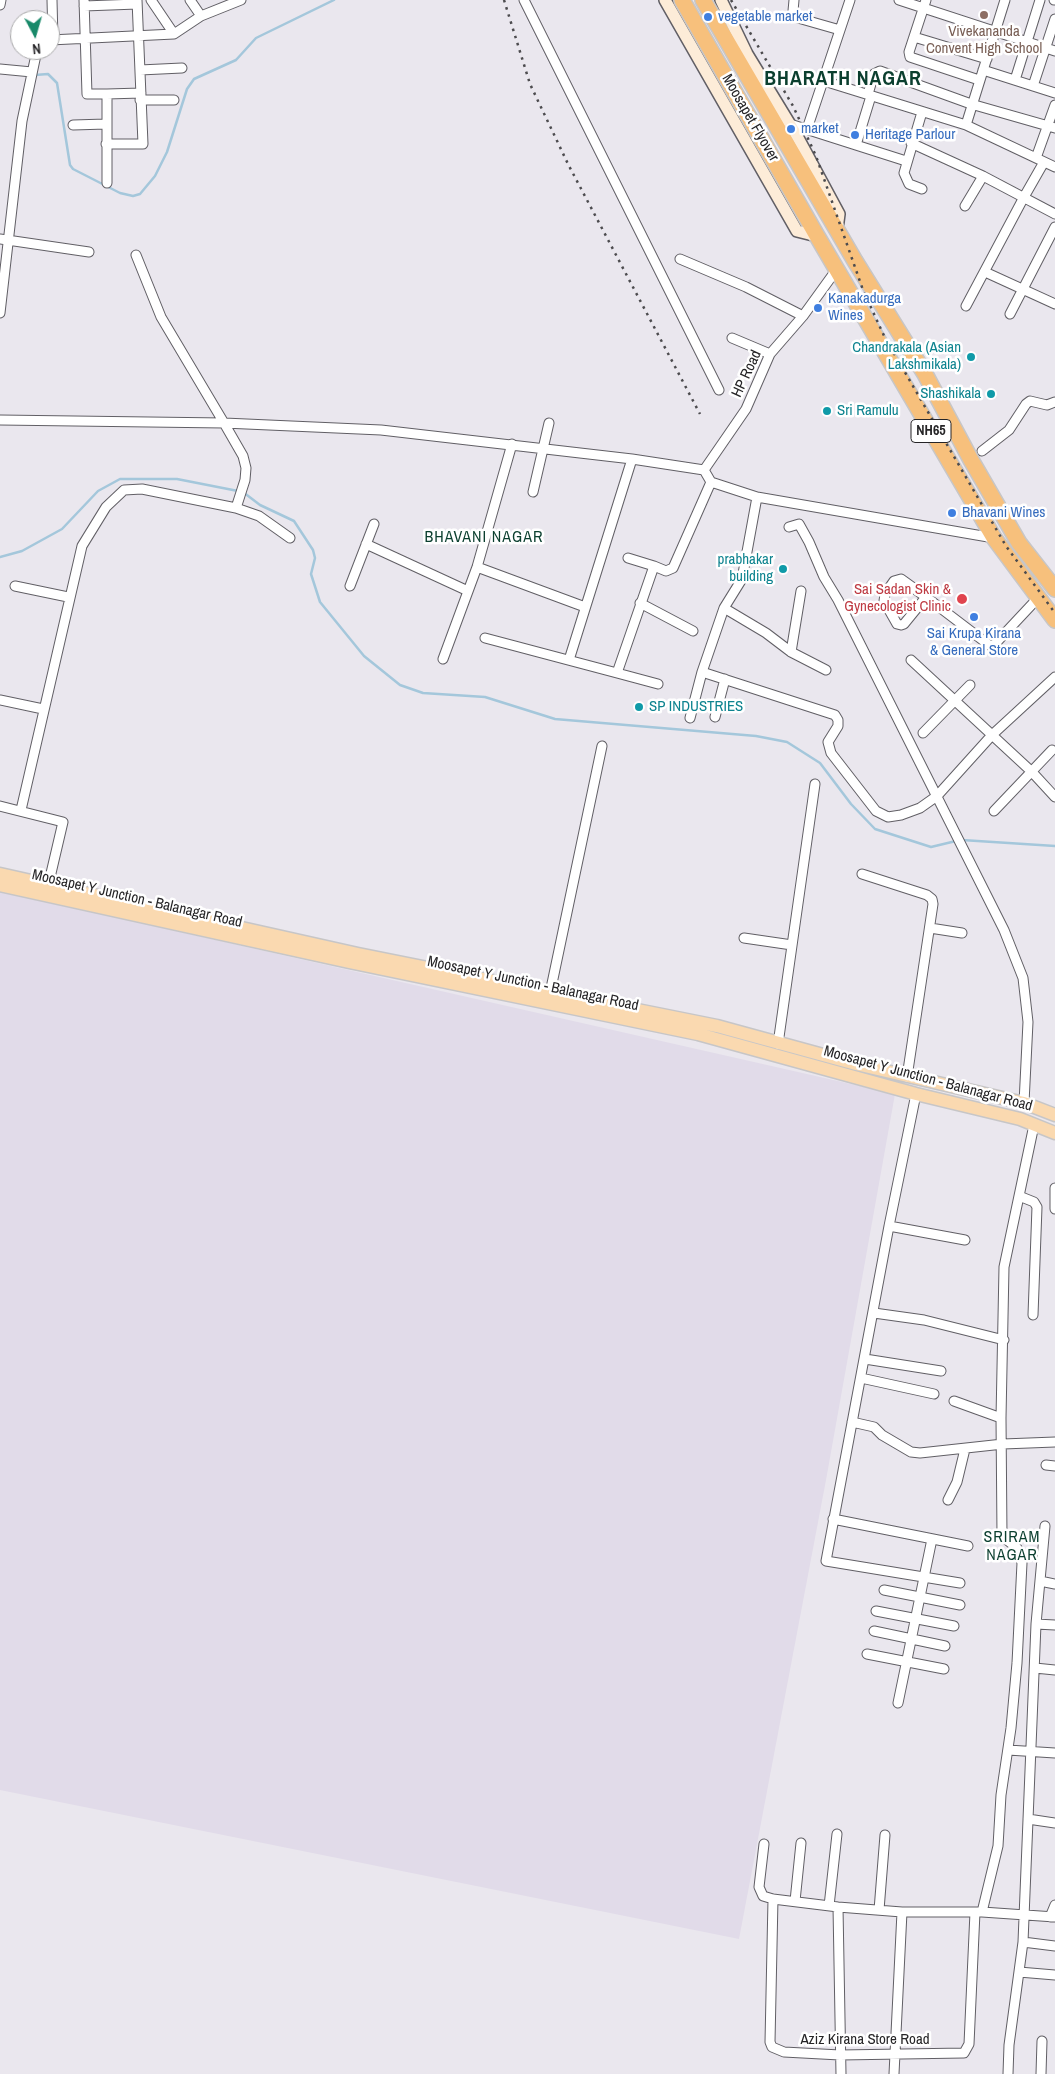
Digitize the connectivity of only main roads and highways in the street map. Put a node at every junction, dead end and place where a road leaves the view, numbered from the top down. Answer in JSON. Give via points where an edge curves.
{"nodes":[{"id":1,"x":682,"y":0,"type":"edge"},
{"id":2,"x":703,"y":0,"type":"edge"},
{"id":3,"x":1055,"y":589,"type":"edge"},
{"id":4,"x":1055,"y":620,"type":"edge"},
{"id":5,"x":0,"y":874,"type":"edge"},
{"id":6,"x":0,"y":885,"type":"edge"},
{"id":7,"x":976,"y":1093,"type":"junction"},
{"id":8,"x":973,"y":1107,"type":"junction"},
{"id":9,"x":1055,"y":1115,"type":"edge"},
{"id":10,"x":1055,"y":1133,"type":"edge"}],
"edges":[{"from":1,"to":4,"type":"highway","name":"Moosapet Flyover","number":"NH65","via":[[994,538]]},
{"from":2,"to":3,"type":"highway","name":"Moosapet Flyover","number":"NH65","via":[[813,190],[926,374],[1020,543]]},
{"from":5,"to":7,"type":"main road","via":[[358,954],[717,1026]]},
{"from":6,"to":8,"type":"main road","name":"Moosapet Y Junction - Balanagar Road","via":[[277,947],[698,1034]]},
{"from":7,"to":8,"type":"main road"},
{"from":7,"to":9,"type":"main road","via":[[1024,1103]]},
{"from":8,"to":10,"type":"main road","name":"Moosapet Y Junction - Balanagar Road"}]}
